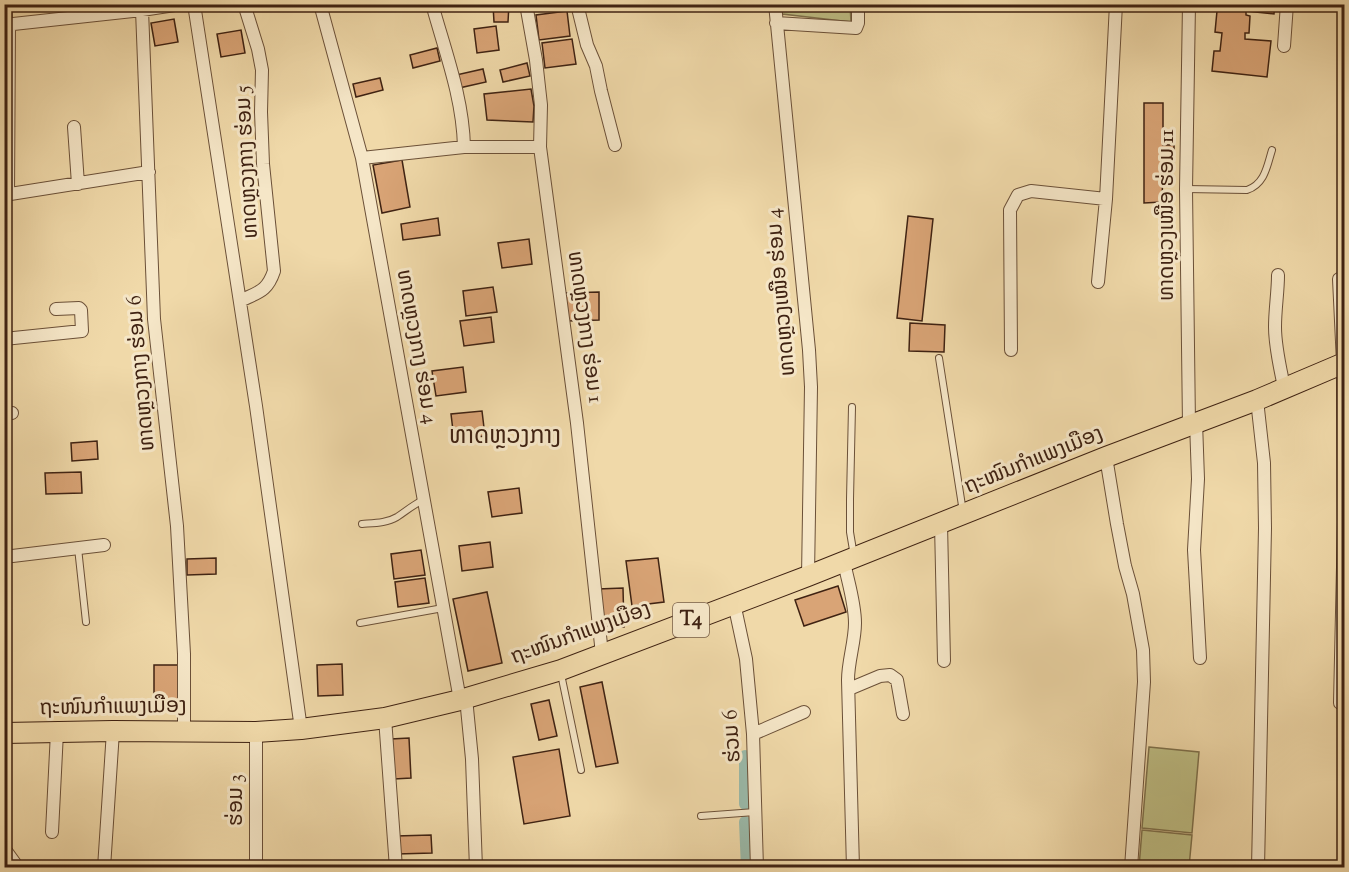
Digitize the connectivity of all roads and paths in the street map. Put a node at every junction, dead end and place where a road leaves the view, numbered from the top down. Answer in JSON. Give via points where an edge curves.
{"nodes":[{"id":1,"x":8,"y":4,"type":"edge"},
{"id":2,"x":181,"y":4,"type":"edge"},
{"id":3,"x":194,"y":4,"type":"edge"},
{"id":4,"x":244,"y":4,"type":"edge"},
{"id":5,"x":320,"y":4,"type":"edge"},
{"id":6,"x":432,"y":4,"type":"edge"},
{"id":7,"x":526,"y":4,"type":"edge"},
{"id":8,"x":577,"y":4,"type":"edge"},
{"id":9,"x":775,"y":4,"type":"edge"},
{"id":10,"x":858,"y":4,"type":"edge"},
{"id":11,"x":1116,"y":4,"type":"edge"},
{"id":12,"x":1189,"y":4,"type":"edge"},
{"id":13,"x":1287,"y":4,"type":"edge"},
{"id":14,"x":142,"y":10,"type":"junction"},
{"id":15,"x":776,"y":23,"type":"junction"},
{"id":16,"x":7,"y":25,"type":"edge"},
{"id":17,"x":1284,"y":46,"type":"dead end"},
{"id":18,"x":74,"y":127,"type":"dead end"},
{"id":19,"x":615,"y":145,"type":"dead end"},
{"id":20,"x":464,"y":147,"type":"junction"},
{"id":21,"x":540,"y":147,"type":"junction"},
{"id":22,"x":1272,"y":150,"type":"dead end"},
{"id":23,"x":362,"y":158,"type":"junction"},
{"id":24,"x":149,"y":172,"type":"junction"},
{"id":25,"x":78,"y":184,"type":"junction"},
{"id":26,"x":1186,"y":189,"type":"junction"},
{"id":27,"x":6,"y":195,"type":"edge"},
{"id":28,"x":1106,"y":199,"type":"junction"},
{"id":29,"x":1278,"y":275,"type":"dead end"},
{"id":30,"x":1339,"y":279,"type":"dead end"},
{"id":31,"x":1098,"y":282,"type":"dead end"},
{"id":32,"x":240,"y":301,"type":"junction"},
{"id":33,"x":56,"y":309,"type":"dead end"},
{"id":34,"x":4,"y":339,"type":"edge"},
{"id":35,"x":1011,"y":350,"type":"dead end"},
{"id":36,"x":939,"y":358,"type":"dead end"},
{"id":37,"x":1344,"y":363,"type":"edge"},
{"id":38,"x":1284,"y":387,"type":"junction"},
{"id":39,"x":1257,"y":400,"type":"junction"},
{"id":40,"x":852,"y":407,"type":"dead end"},
{"id":41,"x":1192,"y":424,"type":"junction"},
{"id":42,"x":1106,"y":457,"type":"junction"},
{"id":43,"x":424,"y":500,"type":"junction"},
{"id":44,"x":964,"y":515,"type":"junction"},
{"id":45,"x":362,"y":524,"type":"dead end"},
{"id":46,"x":941,"y":524,"type":"junction"},
{"id":47,"x":104,"y":544,"type":"dead end"},
{"id":48,"x":78,"y":548,"type":"junction"},
{"id":49,"x":4,"y":557,"type":"edge"},
{"id":50,"x":849,"y":560,"type":"junction"},
{"id":51,"x":808,"y":576,"type":"junction"},
{"id":52,"x":734,"y":603,"type":"junction"},
{"id":53,"x":443,"y":608,"type":"junction"},
{"id":54,"x":86,"y":622,"type":"dead end"},
{"id":55,"x":360,"y":623,"type":"dead end"},
{"id":56,"x":602,"y":654,"type":"junction"},
{"id":57,"x":1200,"y":658,"type":"dead end"},
{"id":58,"x":944,"y":661,"type":"dead end"},
{"id":59,"x":561,"y":670,"type":"junction"},
{"id":60,"x":849,"y":689,"type":"junction"},
{"id":61,"x":463,"y":698,"type":"junction"},
{"id":62,"x":1340,"y":704,"type":"dead end"},
{"id":63,"x":804,"y":712,"type":"dead end"},
{"id":64,"x":903,"y":714,"type":"dead end"},
{"id":65,"x":385,"y":718,"type":"junction"},
{"id":66,"x":301,"y":729,"type":"junction"},
{"id":67,"x":114,"y":731,"type":"junction"},
{"id":68,"x":184,"y":731,"type":"junction"},
{"id":69,"x":57,"y":732,"type":"junction"},
{"id":70,"x":256,"y":732,"type":"junction"},
{"id":71,"x":4,"y":733,"type":"edge"},
{"id":72,"x":753,"y":734,"type":"junction"},
{"id":73,"x":581,"y":770,"type":"dead end"},
{"id":74,"x":755,"y":812,"type":"junction"},
{"id":75,"x":701,"y":816,"type":"dead end"},
{"id":76,"x":52,"y":832,"type":"dead end"},
{"id":77,"x":4,"y":849,"type":"edge"},
{"id":78,"x":17,"y":867,"type":"edge"},
{"id":79,"x":104,"y":867,"type":"edge"},
{"id":80,"x":256,"y":867,"type":"edge"},
{"id":81,"x":396,"y":867,"type":"edge"},
{"id":82,"x":476,"y":867,"type":"edge"},
{"id":83,"x":757,"y":867,"type":"edge"},
{"id":84,"x":853,"y":867,"type":"edge"},
{"id":85,"x":1131,"y":867,"type":"edge"},
{"id":86,"x":1258,"y":867,"type":"edge"}],
"edges":[{"from":1,"to":16,"type":"lane"},
{"from":2,"to":14,"type":"street"},
{"from":3,"to":32,"type":"street"},
{"from":4,"to":32,"type":"street","name":"ທາດຫຼວງກາງ ຮ່ອມ 5","via":[[262,70],[263,164],[274,271],[264,290]]},
{"from":5,"to":23,"type":"street","name":"ທາດຫຼວງກາງ ຮ່ອມ 4"},
{"from":6,"to":20,"type":"street","via":[[456,88]]},
{"from":7,"to":21,"type":"street","name":"ທາດຫຼວງກາງ ຮ່ອມ 1","via":[[541,105]]},
{"from":8,"to":19,"type":"street"},
{"from":9,"to":15,"type":"street","name":"ທາດຫຼວງເໜືອ ຮ່ອມ 4"},
{"from":10,"to":15,"type":"street","via":[[856,28]]},
{"from":11,"to":28,"type":"street"},
{"from":12,"to":26,"type":"street","name":"ທາດຫຼວງເໜືອ ຮ່ອມ 11"},
{"from":13,"to":17,"type":"street"},
{"from":14,"to":16,"type":"street"},
{"from":14,"to":24,"type":"street","name":"ທາດຫຼວງກາງ ຮ່ອມ 6"},
{"from":15,"to":51,"type":"street","name":"ທາດຫຼວງເໜືອ ຮ່ອມ 4","via":[[809,350]]},
{"from":16,"to":27,"type":"street"},
{"from":18,"to":25,"type":"street"},
{"from":20,"to":21,"type":"street"},
{"from":20,"to":23,"type":"street"},
{"from":21,"to":56,"type":"street","name":"ທາດຫຼວງກາງ ຮ່ອມ 1","via":[[577,423]]},
{"from":22,"to":26,"type":"lane","via":[[1260,184],[1254,188]]},
{"from":23,"to":43,"type":"street","name":"ທາດຫຼວງກາງ ຮ່ອມ 4"},
{"from":24,"to":25,"type":"street"},
{"from":24,"to":68,"type":"street","name":"ທາດຫຼວງກາງ ຮ່ອມ 6","via":[[154,319],[177,526]]},
{"from":25,"to":27,"type":"street"},
{"from":26,"to":41,"type":"street","name":"ທາດຫຼວງເໜືອ ຮ່ອມ 11"},
{"from":28,"to":31,"type":"street"},
{"from":28,"to":35,"type":"street","via":[[1031,191],[1018,195],[1010,210]]},
{"from":29,"to":38,"type":"street","via":[[1276,350]]},
{"from":30,"to":37,"type":"street"},
{"from":32,"to":66,"type":"street"},
{"from":33,"to":34,"type":"street","via":[[79,308],[82,331]]},
{"from":36,"to":44,"type":"lane"},
{"from":37,"to":38,"type":"main road","name":"ຖະໜົນກຳແພງເມືອງ","number":"T4"},
{"from":37,"to":62,"type":"street"},
{"from":38,"to":39,"type":"main road","name":"ຖະໜົນກຳແພງເມືອງ","number":"T4"},
{"from":39,"to":41,"type":"main road","name":"ຖະໜົນກຳແພງເມືອງ","number":"T4"},
{"from":39,"to":86,"type":"street","via":[[1264,463],[1265,528]]},
{"from":40,"to":50,"type":"lane"},
{"from":41,"to":42,"type":"main road","name":"ຖະໜົນກຳແພງເມືອງ","number":"T4"},
{"from":41,"to":57,"type":"street","name":"ທາດຫຼວງເໜືອ ຮ່ອມ 11","via":[[1198,479],[1194,550]]},
{"from":42,"to":44,"type":"main road","name":"ຖະໜົນກຳແພງເມືອງ","number":"T4"},
{"from":42,"to":85,"type":"street","via":[[1143,650]]},
{"from":43,"to":45,"type":"lane","via":[[389,520]]},
{"from":43,"to":53,"type":"street","name":"ທາດຫຼວງກາງ ຮ່ອມ 4"},
{"from":44,"to":46,"type":"main road","name":"ຖະໜົນກຳແພງເມືອງ","number":"T4"},
{"from":46,"to":50,"type":"main road","name":"ຖະໜົນກຳແພງເມືອງ","number":"T4"},
{"from":46,"to":58,"type":"street"},
{"from":47,"to":48,"type":"street"},
{"from":48,"to":49,"type":"street"},
{"from":48,"to":54,"type":"lane"},
{"from":50,"to":51,"type":"main road","name":"ຖະໜົນກຳແພງເມືອງ","number":"T4"},
{"from":50,"to":60,"type":"street","via":[[855,622]]},
{"from":51,"to":52,"type":"main road","name":"ຖະໜົນກຳແພງເມືອງ","number":"T4"},
{"from":52,"to":56,"type":"main road","name":"ຖະໜົນກຳແພງເມືອງ","number":"T4"},
{"from":52,"to":72,"type":"street","name":"ຮ່ວມ 6","via":[[746,659]]},
{"from":53,"to":55,"type":"lane"},
{"from":53,"to":61,"type":"street","name":"ທາດຫຼວງກາງ ຮ່ອມ 4"},
{"from":56,"to":59,"type":"main road","name":"ຖະໜົນກຳແພງເມືອງ","number":"T4"},
{"from":59,"to":61,"type":"main road","name":"ຖະໜົນກຳແພງເມືອງ","number":"T4"},
{"from":59,"to":73,"type":"lane"},
{"from":60,"to":64,"type":"street","via":[[890,675],[897,680]]},
{"from":60,"to":84,"type":"street"},
{"from":61,"to":65,"type":"main road","name":"ຖະໜົນກຳແພງເມືອງ","number":"T4"},
{"from":61,"to":82,"type":"street","name":"ທາດຫຼວງກາງ ຮ່ອມ 4","via":[[472,759]]},
{"from":63,"to":72,"type":"street"},
{"from":65,"to":66,"type":"main road","name":"ຖະໜົນກຳແພງເມືອງ","number":"T4"},
{"from":65,"to":81,"type":"street"},
{"from":66,"to":70,"type":"main road","name":"ຖະໜົນກຳແພງເມືອງ","number":"T4"},
{"from":67,"to":68,"type":"main road","name":"ຖະໜົນກຳແພງເມືອງ","number":"T4"},
{"from":67,"to":69,"type":"main road","name":"ຖະໜົນກຳແພງເມືອງ","number":"T4"},
{"from":67,"to":79,"type":"street"},
{"from":68,"to":70,"type":"main road","name":"ຖະໜົນກຳແພງເມືອງ","number":"T4"},
{"from":69,"to":71,"type":"main road","name":"ຖະໜົນກຳແພງເມືອງ","number":"T4"},
{"from":69,"to":76,"type":"street"},
{"from":70,"to":80,"type":"street","name":"ຮ່ອມ 3"},
{"from":72,"to":74,"type":"street","name":"ຮ່ວມ 6"},
{"from":74,"to":75,"type":"lane"},
{"from":74,"to":83,"type":"street","name":"ຮ່ວມ 6"},
{"from":77,"to":78,"type":"lane","via":[[17,861]]}]}
